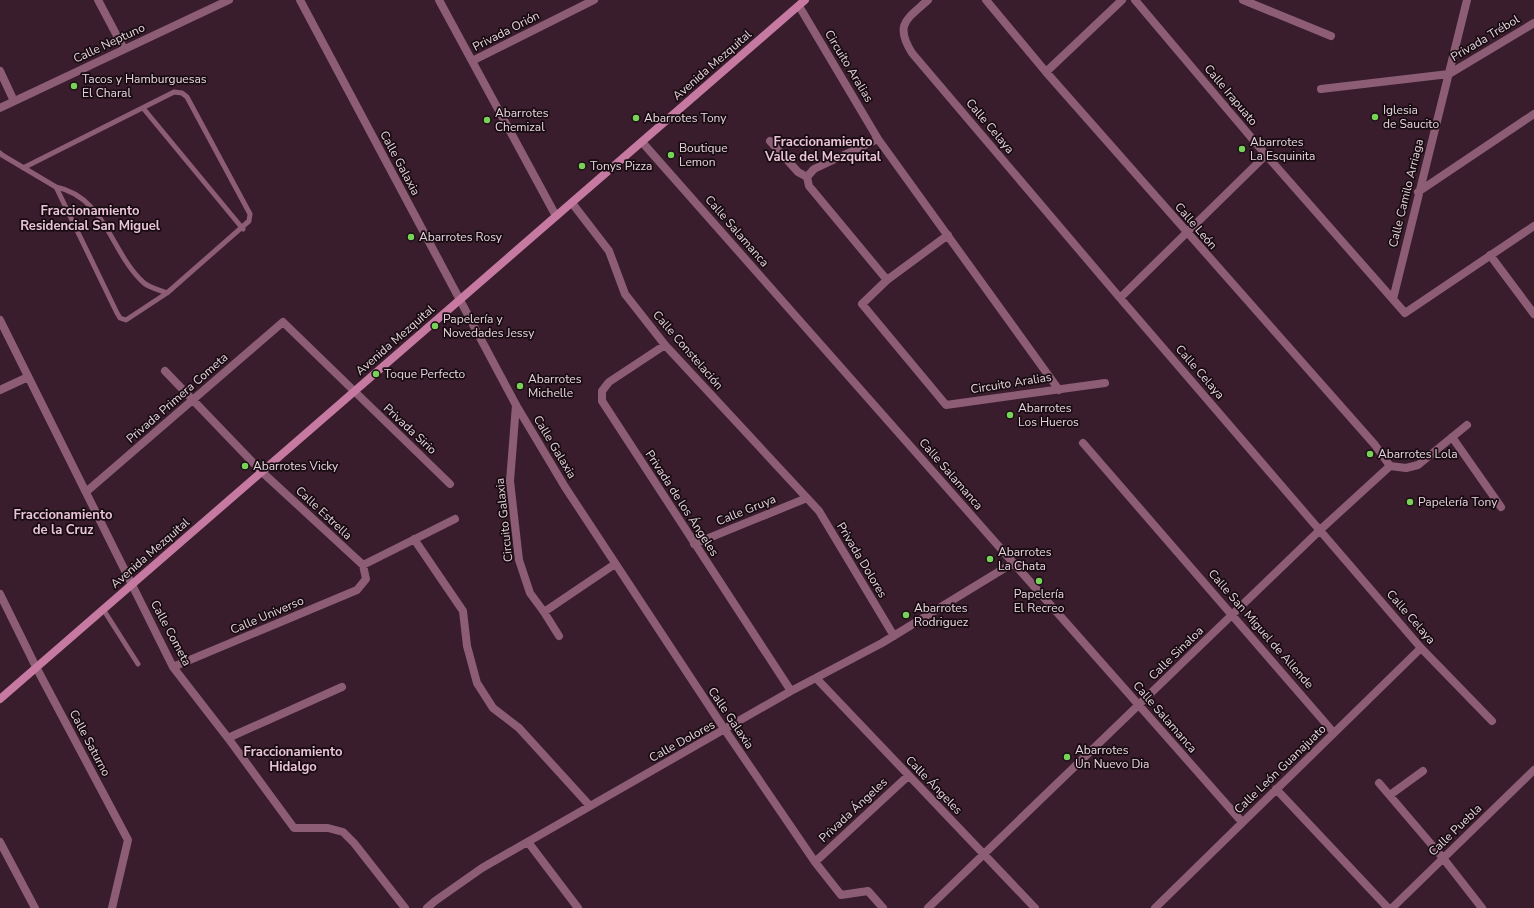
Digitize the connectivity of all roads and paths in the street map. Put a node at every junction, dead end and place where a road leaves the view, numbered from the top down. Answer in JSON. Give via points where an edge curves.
{"nodes":[{"id":1,"x":98,"y":0,"type":"edge"},
{"id":2,"x":229,"y":0,"type":"edge"},
{"id":3,"x":300,"y":0,"type":"edge"},
{"id":4,"x":438,"y":0,"type":"edge"},
{"id":5,"x":594,"y":0,"type":"edge"},
{"id":6,"x":805,"y":0,"type":"edge"},
{"id":7,"x":928,"y":0,"type":"edge"},
{"id":8,"x":986,"y":0,"type":"edge"},
{"id":9,"x":1122,"y":0,"type":"edge"},
{"id":10,"x":1135,"y":0,"type":"edge"},
{"id":11,"x":1243,"y":0,"type":"edge"},
{"id":12,"x":1467,"y":0,"type":"edge"},
{"id":13,"x":799,"y":6,"type":"junction"},
{"id":14,"x":1534,"y":23,"type":"edge"},
{"id":15,"x":1331,"y":36,"type":"dead end"},
{"id":16,"x":124,"y":49,"type":"junction"},
{"id":17,"x":472,"y":61,"type":"junction"},
{"id":18,"x":0,"y":72,"type":"edge"},
{"id":19,"x":1046,"y":72,"type":"junction"},
{"id":20,"x":1448,"y":74,"type":"junction"},
{"id":21,"x":1321,"y":89,"type":"dead end"},
{"id":22,"x":14,"y":101,"type":"junction"},
{"id":23,"x":0,"y":108,"type":"edge"},
{"id":24,"x":142,"y":108,"type":"junction"},
{"id":25,"x":1534,"y":114,"type":"edge"},
{"id":26,"x":878,"y":139,"type":"junction"},
{"id":27,"x":770,"y":141,"type":"dead end"},
{"id":28,"x":642,"y":142,"type":"junction"},
{"id":29,"x":0,"y":153,"type":"edge"},
{"id":30,"x":1266,"y":155,"type":"junction"},
{"id":31,"x":23,"y":168,"type":"junction"},
{"id":32,"x":806,"y":177,"type":"junction"},
{"id":33,"x":56,"y":187,"type":"junction"},
{"id":34,"x":1418,"y":192,"type":"junction"},
{"id":35,"x":572,"y":203,"type":"junction"},
{"id":36,"x":556,"y":216,"type":"junction"},
{"id":37,"x":1534,"y":226,"type":"edge"},
{"id":38,"x":243,"y":229,"type":"junction"},
{"id":39,"x":1187,"y":233,"type":"junction"},
{"id":40,"x":948,"y":235,"type":"junction"},
{"id":41,"x":1490,"y":255,"type":"junction"},
{"id":42,"x":887,"y":280,"type":"junction"},
{"id":43,"x":167,"y":293,"type":"junction"},
{"id":44,"x":1120,"y":298,"type":"junction"},
{"id":45,"x":460,"y":299,"type":"junction"},
{"id":46,"x":1393,"y":299,"type":"junction"},
{"id":47,"x":1534,"y":314,"type":"edge"},
{"id":48,"x":0,"y":320,"type":"edge"},
{"id":49,"x":283,"y":322,"type":"joint"},
{"id":50,"x":665,"y":345,"type":"junction"},
{"id":51,"x":165,"y":371,"type":"dead end"},
{"id":52,"x":28,"y":377,"type":"junction"},
{"id":53,"x":1105,"y":383,"type":"dead end"},
{"id":54,"x":0,"y":390,"type":"edge"},
{"id":55,"x":1059,"y":390,"type":"junction"},
{"id":56,"x":354,"y":392,"type":"junction"},
{"id":57,"x":193,"y":400,"type":"junction"},
{"id":58,"x":516,"y":406,"type":"junction"},
{"id":59,"x":1467,"y":425,"type":"dead end"},
{"id":60,"x":1452,"y":437,"type":"junction"},
{"id":61,"x":1083,"y":443,"type":"dead end"},
{"id":62,"x":1390,"y":466,"type":"junction"},
{"id":63,"x":262,"y":472,"type":"junction"},
{"id":64,"x":450,"y":484,"type":"dead end"},
{"id":65,"x":86,"y":492,"type":"junction"},
{"id":66,"x":807,"y":498,"type":"junction"},
{"id":67,"x":1501,"y":507,"type":"dead end"},
{"id":68,"x":455,"y":519,"type":"dead end"},
{"id":69,"x":1320,"y":530,"type":"junction"},
{"id":70,"x":414,"y":539,"type":"junction"},
{"id":71,"x":694,"y":544,"type":"junction"},
{"id":72,"x":1013,"y":563,"type":"junction"},
{"id":73,"x":615,"y":564,"type":"junction"},
{"id":74,"x":363,"y":565,"type":"junction"},
{"id":75,"x":132,"y":584,"type":"junction"},
{"id":76,"x":0,"y":594,"type":"edge"},
{"id":77,"x":103,"y":609,"type":"junction"},
{"id":78,"x":544,"y":612,"type":"junction"},
{"id":79,"x":1233,"y":616,"type":"junction"},
{"id":80,"x":559,"y":636,"type":"dead end"},
{"id":81,"x":894,"y":636,"type":"junction"},
{"id":82,"x":1421,"y":648,"type":"junction"},
{"id":83,"x":138,"y":664,"type":"dead end"},
{"id":84,"x":36,"y":667,"type":"junction"},
{"id":85,"x":173,"y":667,"type":"junction"},
{"id":86,"x":816,"y":678,"type":"junction"},
{"id":87,"x":342,"y":687,"type":"dead end"},
{"id":88,"x":791,"y":691,"type":"junction"},
{"id":89,"x":0,"y":699,"type":"edge"},
{"id":90,"x":1140,"y":706,"type":"junction"},
{"id":91,"x":1492,"y":721,"type":"dead end"},
{"id":92,"x":725,"y":730,"type":"junction"},
{"id":93,"x":1334,"y":733,"type":"junction"},
{"id":94,"x":228,"y":738,"type":"junction"},
{"id":95,"x":1534,"y":770,"type":"edge"},
{"id":96,"x":1423,"y":771,"type":"dead end"},
{"id":97,"x":908,"y":776,"type":"junction"},
{"id":98,"x":1379,"y":783,"type":"dead end"},
{"id":99,"x":1276,"y":789,"type":"junction"},
{"id":100,"x":1390,"y":796,"type":"junction"},
{"id":101,"x":590,"y":806,"type":"junction"},
{"id":102,"x":1242,"y":822,"type":"junction"},
{"id":103,"x":0,"y":842,"type":"edge"},
{"id":104,"x":528,"y":842,"type":"junction"},
{"id":105,"x":984,"y":854,"type":"junction"},
{"id":106,"x":1443,"y":858,"type":"junction"},
{"id":107,"x":815,"y":862,"type":"junction"},
{"id":108,"x":35,"y":908,"type":"edge"},
{"id":109,"x":112,"y":908,"type":"edge"},
{"id":110,"x":405,"y":908,"type":"edge"},
{"id":111,"x":427,"y":908,"type":"edge"},
{"id":112,"x":578,"y":908,"type":"edge"},
{"id":113,"x":883,"y":908,"type":"edge"},
{"id":114,"x":928,"y":908,"type":"edge"},
{"id":115,"x":1035,"y":908,"type":"edge"},
{"id":116,"x":1155,"y":908,"type":"edge"},
{"id":117,"x":1388,"y":908,"type":"edge"},
{"id":118,"x":1392,"y":908,"type":"edge"},
{"id":119,"x":1482,"y":908,"type":"edge"}],
"edges":[{"from":1,"to":16,"type":"street"},
{"from":2,"to":16,"type":"street","name":"Calle Neptuno"},
{"from":3,"to":45,"type":"street","name":"Calle Galaxia"},
{"from":4,"to":17,"type":"street"},
{"from":5,"to":17,"type":"street","name":"Privada Orión"},
{"from":6,"to":13,"type":"street","name":"Avenida Mezquital"},
{"from":7,"to":44,"type":"street","name":"Calle Celaya","via":[[908,18],[902,30],[912,53]]},
{"from":8,"to":19,"type":"street","name":"Calle León"},
{"from":9,"to":19,"type":"street"},
{"from":10,"to":30,"type":"street","name":"Calle Irapuato"},
{"from":11,"to":15,"type":"street"},
{"from":12,"to":20,"type":"street","name":"Calle Camilo Arriaga"},
{"from":13,"to":26,"type":"street","name":"Circuito Aralias"},
{"from":13,"to":28,"type":"street","name":"Avenida Mezquital"},
{"from":14,"to":20,"type":"street","name":"Privada Trébol"},
{"from":16,"to":22,"type":"street","name":"Calle Neptuno"},
{"from":17,"to":36,"type":"street"},
{"from":18,"to":22,"type":"street"},
{"from":19,"to":39,"type":"street","name":"Calle León"},
{"from":20,"to":21,"type":"street"},
{"from":20,"to":34,"type":"street","name":"Calle Camilo Arriaga"},
{"from":22,"to":23,"type":"street","name":"Calle Neptuno"},
{"from":24,"to":31,"type":"lane"},
{"from":24,"to":38,"type":"lane"},
{"from":24,"to":38,"type":"lane","via":[[174,92],[187,97],[250,214],[249,221]]},
{"from":25,"to":34,"type":"street"},
{"from":26,"to":32,"type":"street","via":[[814,169]]},
{"from":26,"to":40,"type":"street","name":"Circuito Aralias"},
{"from":27,"to":32,"type":"street","via":[[798,172]]},
{"from":28,"to":35,"type":"street","name":"Avenida Mezquital"},
{"from":28,"to":72,"type":"street","name":"Calle Salamanca"},
{"from":29,"to":31,"type":"lane"},
{"from":30,"to":39,"type":"street"},
{"from":30,"to":46,"type":"street","name":"Calle Irapuato"},
{"from":31,"to":33,"type":"lane"},
{"from":32,"to":42,"type":"street","via":[[808,186]]},
{"from":33,"to":43,"type":"lane","via":[[69,189],[85,200],[109,230],[133,271],[146,284]]},
{"from":33,"to":43,"type":"lane","via":[[120,318],[130,319]]},
{"from":34,"to":46,"type":"street","name":"Calle Camilo Arriaga"},
{"from":35,"to":36,"type":"street","name":"Avenida Mezquital"},
{"from":35,"to":50,"type":"street","name":"Calle Constelación","via":[[609,251],[625,294]]},
{"from":36,"to":45,"type":"street","name":"Avenida Mezquital"},
{"from":37,"to":41,"type":"street"},
{"from":38,"to":43,"type":"lane"},
{"from":39,"to":44,"type":"street"},
{"from":39,"to":62,"type":"street","name":"Calle León","via":[[1375,445]]},
{"from":40,"to":42,"type":"street","name":"Circuito Aralias"},
{"from":40,"to":55,"type":"street","name":"Circuito Aralias"},
{"from":41,"to":46,"type":"street","name":"Calle Irapuato","via":[[1405,313]]},
{"from":41,"to":47,"type":"street"},
{"from":42,"to":55,"type":"street","name":"Circuito Aralias","via":[[862,304],[946,405]]},
{"from":44,"to":69,"type":"street","name":"Calle Celaya"},
{"from":45,"to":56,"type":"street","name":"Avenida Mezquital"},
{"from":45,"to":58,"type":"street","name":"Calle Galaxia"},
{"from":48,"to":52,"type":"street","name":"Calle Cometa"},
{"from":49,"to":56,"type":"street","name":"Privada Sirio"},
{"from":49,"to":57,"type":"street","name":"Privada Primera Cometa"},
{"from":50,"to":66,"type":"street","name":"Calle Constelación"},
{"from":50,"to":71,"type":"street","name":"Privada de los Ángeles","via":[[609,382],[602,391],[602,401]]},
{"from":51,"to":57,"type":"street","name":"Calle Estrella"},
{"from":52,"to":54,"type":"street"},
{"from":52,"to":65,"type":"street","name":"Calle Cometa"},
{"from":53,"to":55,"type":"street"},
{"from":56,"to":63,"type":"street","name":"Avenida Mezquital"},
{"from":56,"to":64,"type":"street","name":"Privada Sirio"},
{"from":57,"to":63,"type":"street","name":"Calle Estrella"},
{"from":57,"to":65,"type":"street","name":"Privada Primera Cometa"},
{"from":58,"to":73,"type":"street","name":"Calle Galaxia"},
{"from":58,"to":78,"type":"street","name":"Circuito Galaxia","via":[[510,481],[519,560],[530,593]]},
{"from":59,"to":60,"type":"street"},
{"from":60,"to":62,"type":"street","via":[[1418,465],[1406,468]]},
{"from":60,"to":67,"type":"street"},
{"from":61,"to":79,"type":"street","name":"Calle San Miguel de Allende"},
{"from":62,"to":69,"type":"street","name":"Calle Sinaloa"},
{"from":63,"to":74,"type":"street","name":"Calle Estrella"},
{"from":63,"to":75,"type":"street","name":"Avenida Mezquital"},
{"from":65,"to":75,"type":"street","name":"Calle Cometa"},
{"from":66,"to":71,"type":"street","name":"Calle Gruya"},
{"from":66,"to":81,"type":"street","name":"Privada Dolores","via":[[819,511]]},
{"from":68,"to":70,"type":"street"},
{"from":69,"to":79,"type":"street","name":"Calle Sinaloa"},
{"from":69,"to":82,"type":"street","name":"Calle Celaya"},
{"from":70,"to":74,"type":"street"},
{"from":70,"to":101,"type":"street","via":[[463,611],[467,646],[477,683],[493,708],[519,728]]},
{"from":71,"to":88,"type":"street","name":"Privada de los Ángeles"},
{"from":72,"to":81,"type":"street","name":"Calle Dolores"},
{"from":72,"to":90,"type":"street","name":"Calle Salamanca"},
{"from":73,"to":78,"type":"street"},
{"from":73,"to":92,"type":"street","name":"Calle Galaxia"},
{"from":74,"to":85,"type":"street","name":"Calle Universo","via":[[366,579],[357,590]]},
{"from":75,"to":77,"type":"street","name":"Avenida Mezquital"},
{"from":75,"to":85,"type":"street","name":"Calle Cometa"},
{"from":76,"to":84,"type":"street","name":"Calle Saturno"},
{"from":77,"to":83,"type":"lane"},
{"from":77,"to":84,"type":"street","name":"Avenida Mezquital"},
{"from":78,"to":80,"type":"street","name":"Circuito Galaxia"},
{"from":79,"to":90,"type":"street","name":"Calle Sinaloa"},
{"from":79,"to":93,"type":"street","name":"Calle San Miguel de Allende"},
{"from":81,"to":86,"type":"street","name":"Calle Dolores"},
{"from":82,"to":91,"type":"street","name":"Calle Celaya"},
{"from":82,"to":93,"type":"street","name":"Calle León Guanajuato"},
{"from":84,"to":89,"type":"street","name":"Avenida Mezquital"},
{"from":84,"to":109,"type":"street","name":"Calle Saturno","via":[[128,840]]},
{"from":85,"to":94,"type":"street","name":"Calle Cometa"},
{"from":86,"to":88,"type":"street","name":"Calle Dolores"},
{"from":86,"to":97,"type":"street","name":"Calle Ángeles"},
{"from":87,"to":94,"type":"street"},
{"from":88,"to":92,"type":"street","name":"Calle Dolores"},
{"from":90,"to":102,"type":"street","name":"Calle Salamanca"},
{"from":90,"to":105,"type":"street","name":"Calle Sinaloa"},
{"from":92,"to":101,"type":"street","name":"Calle Dolores"},
{"from":92,"to":107,"type":"street","name":"Calle Galaxia"},
{"from":93,"to":99,"type":"street","name":"Calle León Guanajuato"},
{"from":94,"to":110,"type":"street","name":"Calle Cometa","via":[[294,828],[328,828],[343,832]]},
{"from":95,"to":106,"type":"street","name":"Calle Puebla"},
{"from":96,"to":100,"type":"street"},
{"from":97,"to":105,"type":"street","name":"Calle Ángeles"},
{"from":97,"to":107,"type":"street","name":"Privada Ángeles"},
{"from":98,"to":100,"type":"street"},
{"from":99,"to":102,"type":"street","name":"Calle León Guanajuato"},
{"from":99,"to":117,"type":"street"},
{"from":100,"to":106,"type":"street"},
{"from":101,"to":104,"type":"street","name":"Calle Dolores"},
{"from":102,"to":116,"type":"street","name":"Calle León Guanajuato"},
{"from":103,"to":108,"type":"street"},
{"from":104,"to":111,"type":"street","name":"Calle Dolores","via":[[482,868]]},
{"from":104,"to":112,"type":"street"},
{"from":105,"to":114,"type":"street","name":"Calle Sinaloa"},
{"from":105,"to":115,"type":"street","name":"Calle Ángeles"},
{"from":106,"to":118,"type":"street","name":"Calle Puebla"},
{"from":106,"to":119,"type":"street"},
{"from":107,"to":113,"type":"street","name":"Calle Galaxia","via":[[841,895],[868,891]]}]}
